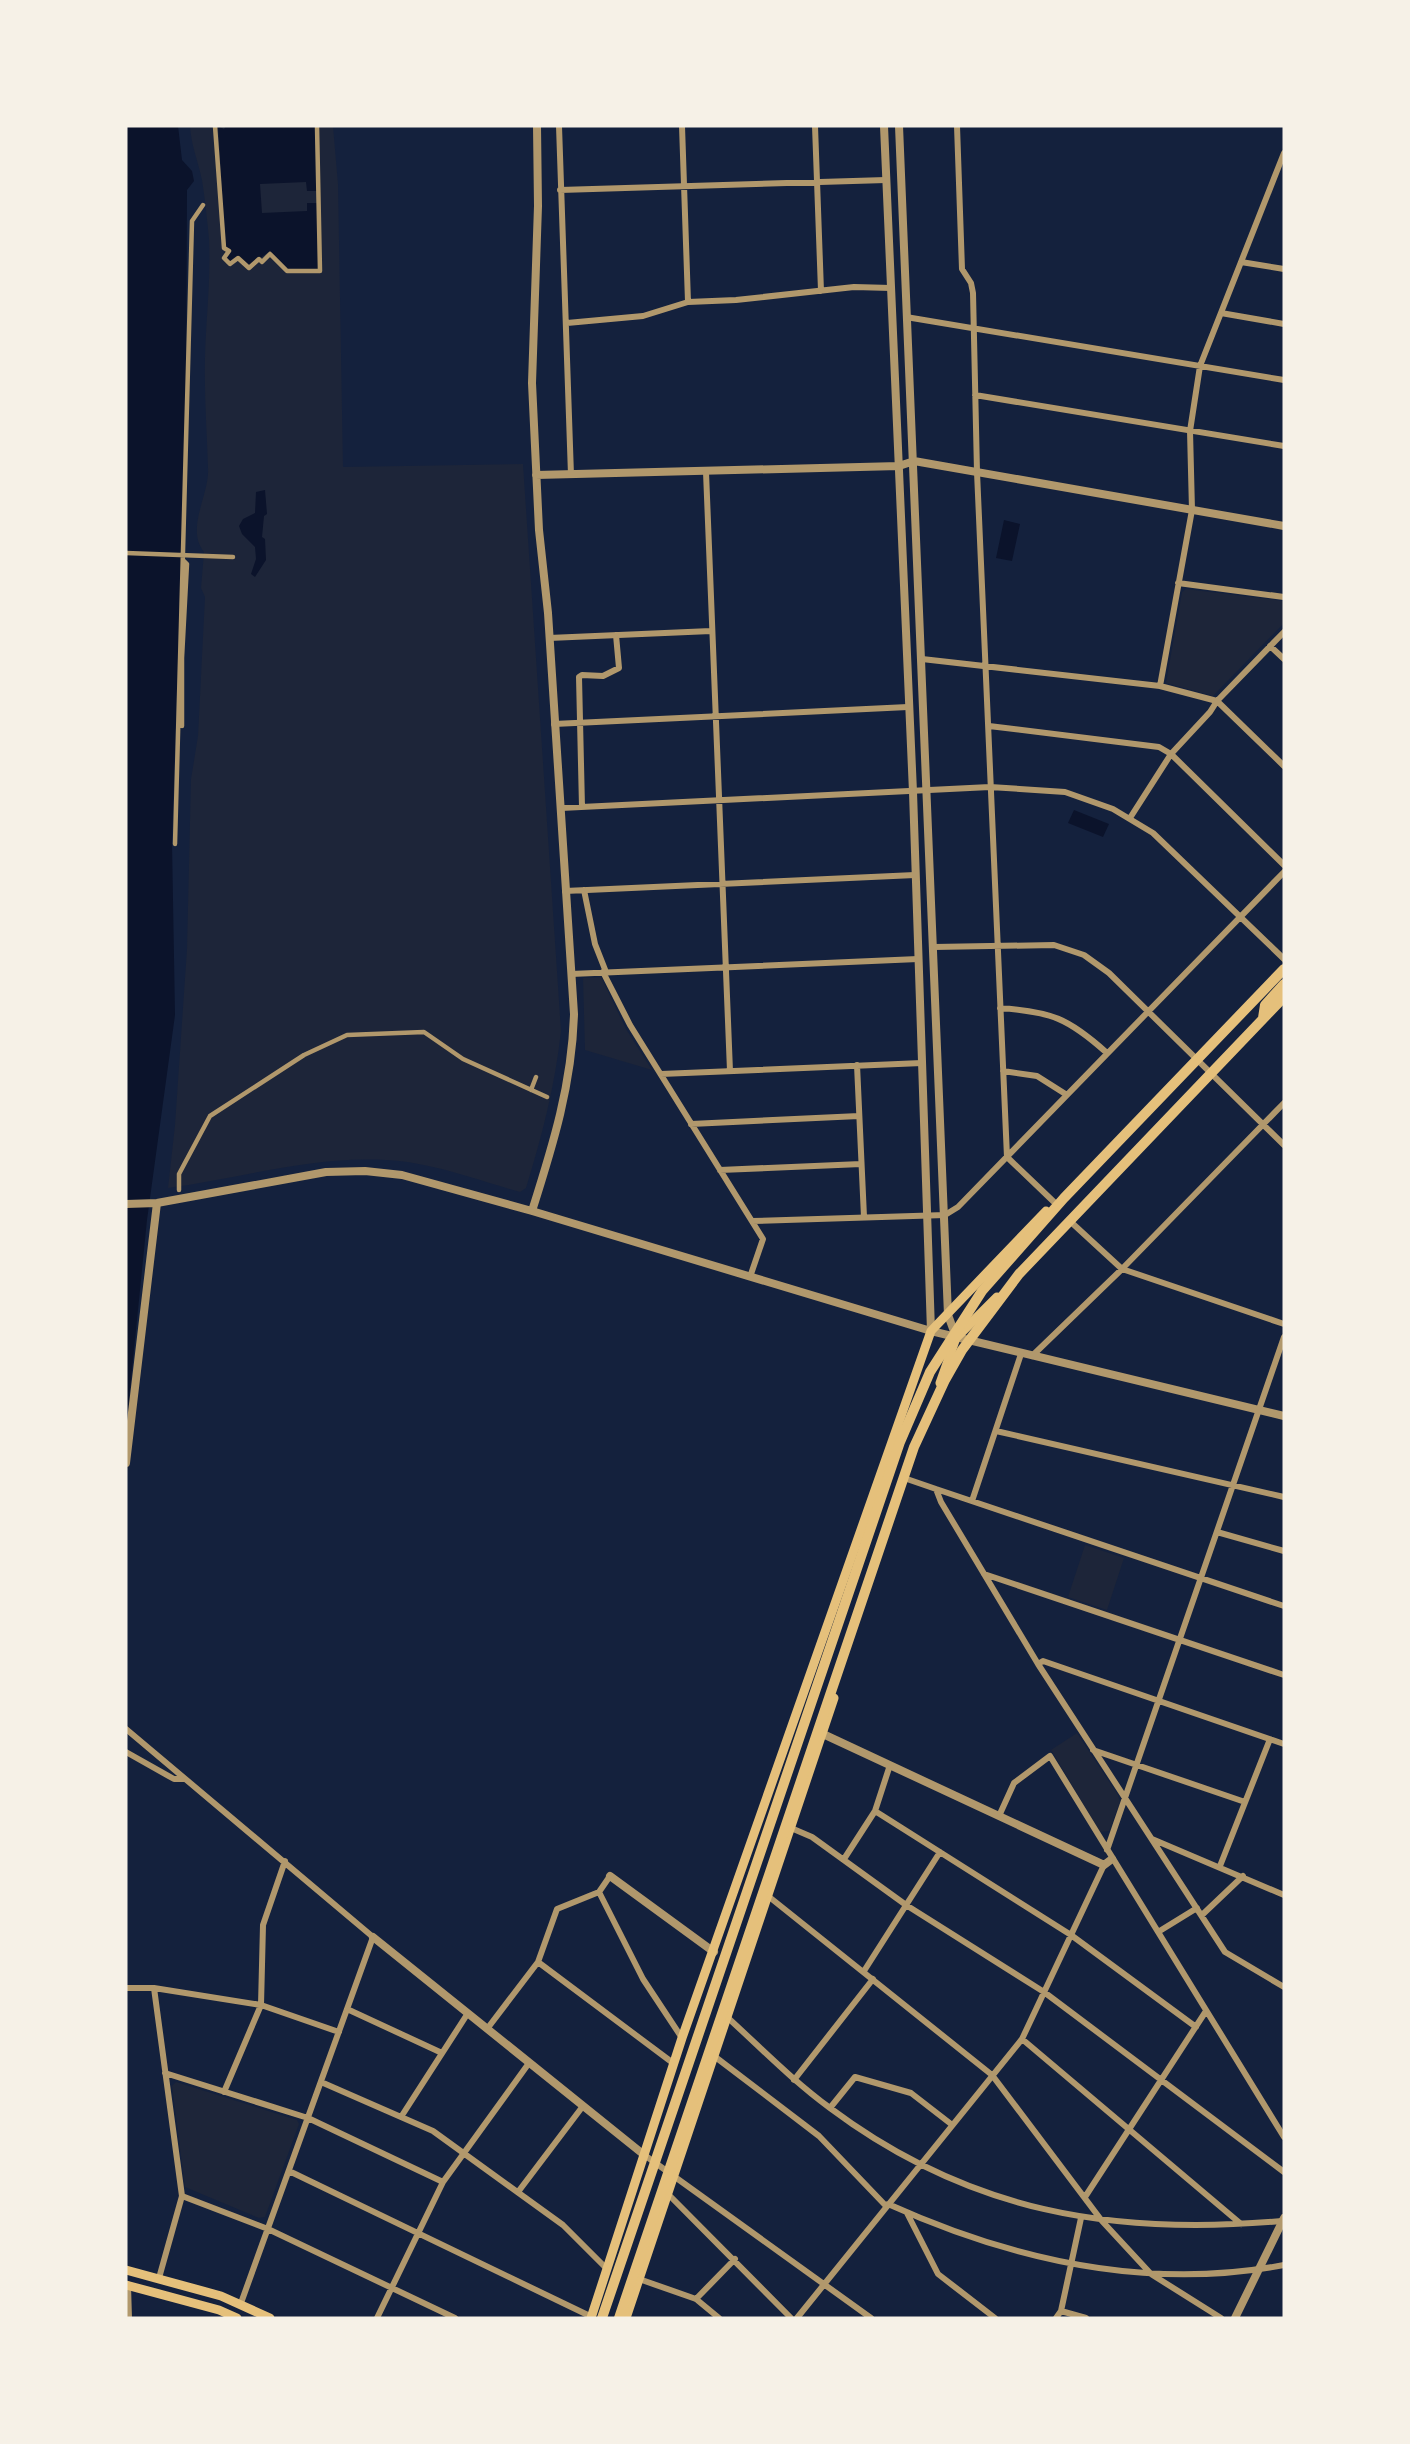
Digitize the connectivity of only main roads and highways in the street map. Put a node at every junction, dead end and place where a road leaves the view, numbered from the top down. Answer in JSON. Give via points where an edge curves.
{"nodes":[{"id":1,"x":1284,"y":967,"type":"edge"},
{"id":2,"x":1284,"y":984,"type":"edge"},
{"id":3,"x":1284,"y":997,"type":"edge"},
{"id":4,"x":1284,"y":1005,"type":"edge"},
{"id":5,"x":1263,"y":1019,"type":"junction"},
{"id":6,"x":126,"y":2268,"type":"edge"},
{"id":7,"x":127,"y":2285,"type":"edge"},
{"id":8,"x":219,"y":2314,"type":"edge"},
{"id":9,"x":237,"y":2318,"type":"edge"},
{"id":10,"x":270,"y":2318,"type":"edge"},
{"id":11,"x":595,"y":2318,"type":"edge"},
{"id":12,"x":619,"y":2318,"type":"edge"},
{"id":13,"x":626,"y":2318,"type":"edge"}],
"edges":[{"from":1,"to":11,"type":"highway","via":[[1004,1264],[964,1315],[930,1372],[900,1442]]},
{"from":1,"to":11,"type":"main road","via":[[931,1331],[673,2063]]},
{"from":2,"to":5,"type":"highway","via":[[1265,1005]]},
{"from":3,"to":5,"type":"highway"},
{"from":4,"to":13,"type":"main road","via":[[956,1338],[904,1478],[823,1734]]},
{"from":5,"to":12,"type":"highway","via":[[1035,1256],[980,1324],[945,1380],[914,1447]]},
{"from":6,"to":10,"type":"main road","via":[[241,2303]]},
{"from":7,"to":8,"type":"main road"},
{"from":8,"to":9,"type":"main road"}]}
